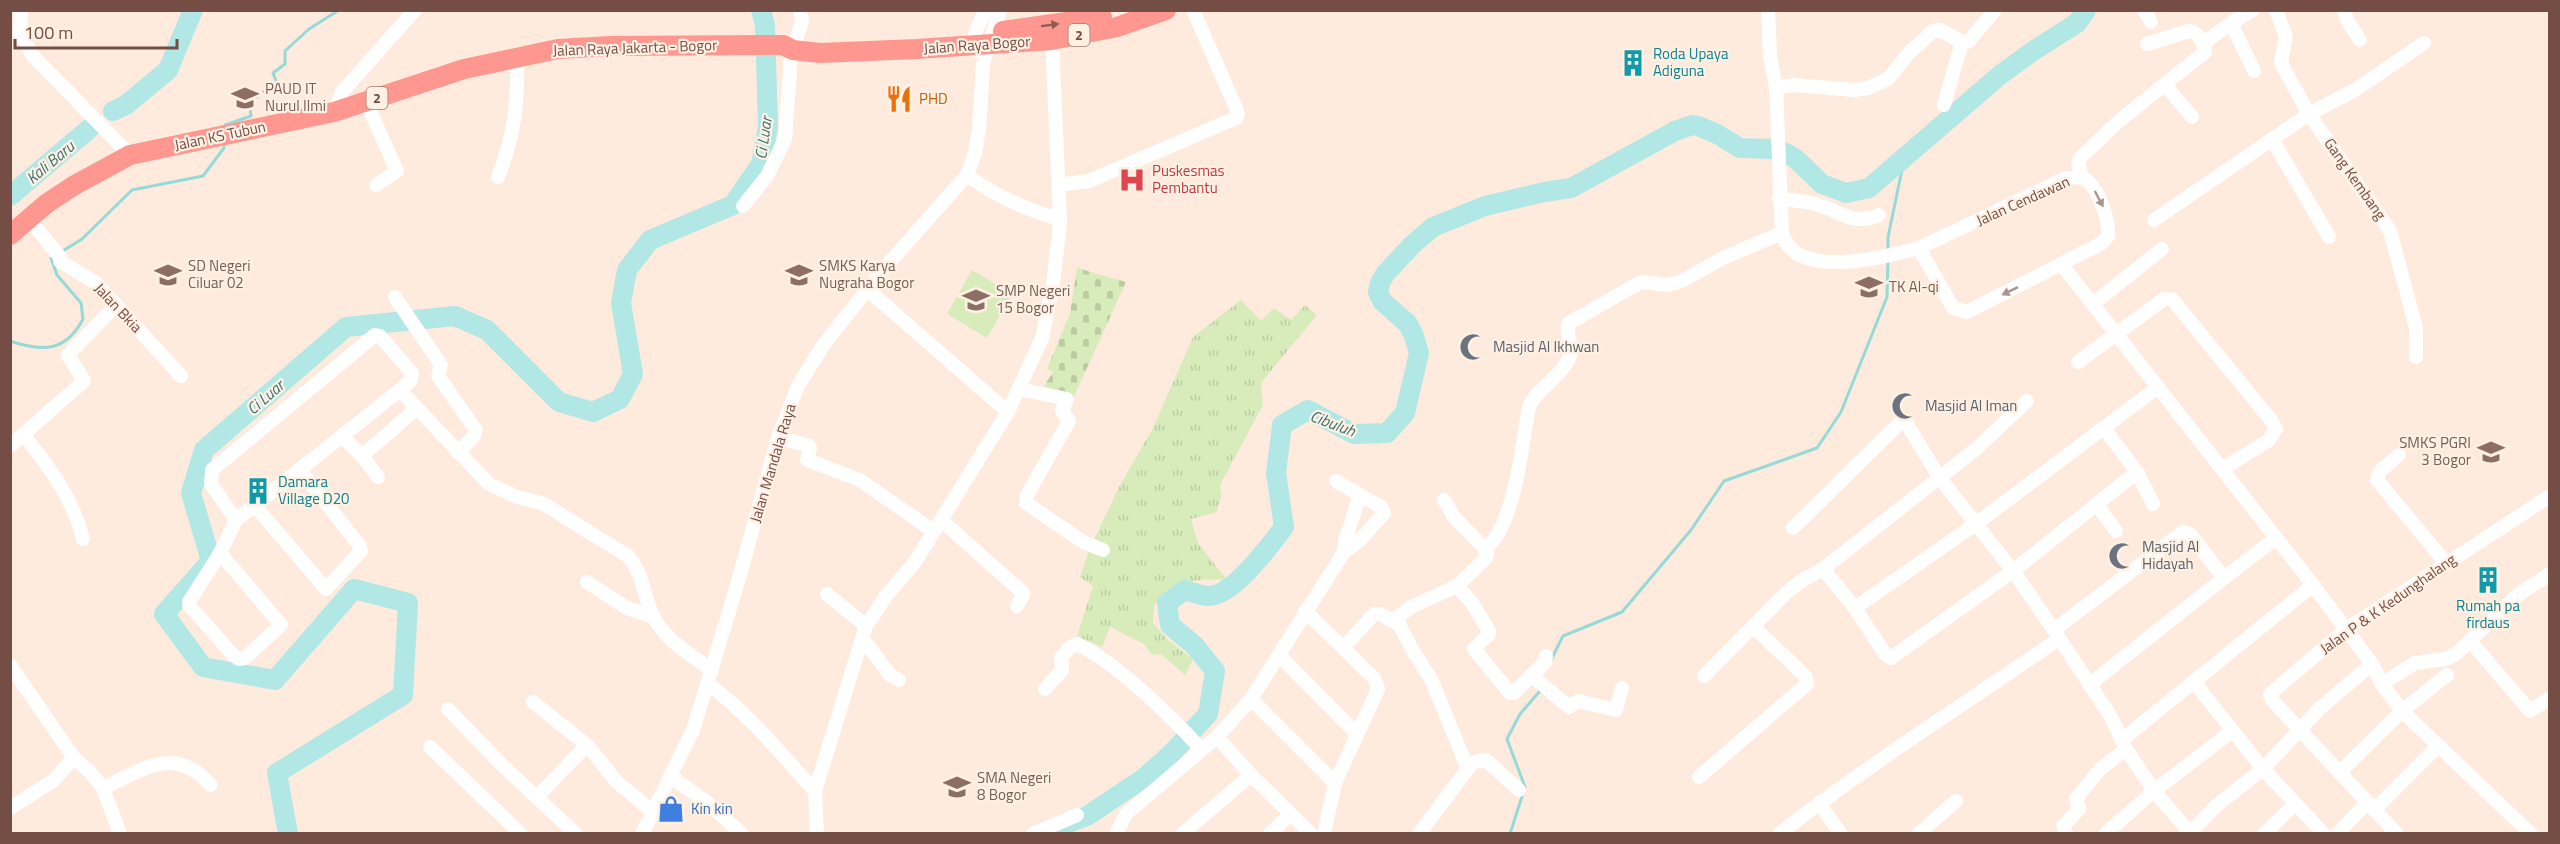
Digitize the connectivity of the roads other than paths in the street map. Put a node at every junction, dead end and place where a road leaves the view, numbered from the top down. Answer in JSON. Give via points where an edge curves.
{"nodes":[{"id":1,"x":415,"y":10,"type":"edge"},
{"id":2,"x":800,"y":10,"type":"edge"},
{"id":3,"x":986,"y":10,"type":"edge"},
{"id":4,"x":1000,"y":10,"type":"edge"},
{"id":5,"x":1131,"y":10,"type":"edge"},
{"id":6,"x":1167,"y":10,"type":"edge"},
{"id":7,"x":1193,"y":10,"type":"edge"},
{"id":8,"x":1768,"y":10,"type":"edge"},
{"id":9,"x":1995,"y":10,"type":"edge"},
{"id":10,"x":2253,"y":10,"type":"edge"},
{"id":11,"x":2344,"y":10,"type":"edge"},
{"id":12,"x":2277,"y":11,"type":"edge"},
{"id":13,"x":18,"y":13,"type":"edge"},
{"id":14,"x":2231,"y":23,"type":"junction"},
{"id":15,"x":982,"y":39,"type":"junction"},
{"id":16,"x":1052,"y":40,"type":"junction"},
{"id":17,"x":2360,"y":40,"type":"dead end"},
{"id":18,"x":1962,"y":42,"type":"junction"},
{"id":19,"x":2204,"y":43,"type":"junction"},
{"id":20,"x":2424,"y":43,"type":"dead end"},
{"id":21,"x":2147,"y":44,"type":"dead end"},
{"id":22,"x":790,"y":45,"type":"junction"},
{"id":23,"x":517,"y":57,"type":"junction"},
{"id":24,"x":2254,"y":70,"type":"dead end"},
{"id":25,"x":2165,"y":86,"type":"junction"},
{"id":26,"x":1776,"y":88,"type":"junction"},
{"id":27,"x":366,"y":102,"type":"junction"},
{"id":28,"x":1944,"y":105,"type":"dead end"},
{"id":29,"x":334,"y":112,"type":"junction"},
{"id":30,"x":2309,"y":114,"type":"junction"},
{"id":31,"x":2192,"y":117,"type":"dead end"},
{"id":32,"x":2272,"y":139,"type":"junction"},
{"id":33,"x":130,"y":155,"type":"junction"},
{"id":34,"x":967,"y":175,"type":"junction"},
{"id":35,"x":498,"y":177,"type":"dead end"},
{"id":36,"x":2082,"y":178,"type":"junction"},
{"id":37,"x":376,"y":185,"type":"dead end"},
{"id":38,"x":1058,"y":185,"type":"junction"},
{"id":39,"x":1779,"y":199,"type":"junction"},
{"id":40,"x":744,"y":206,"type":"dead end"},
{"id":41,"x":1879,"y":215,"type":"dead end"},
{"id":42,"x":29,"y":219,"type":"junction"},
{"id":43,"x":1059,"y":219,"type":"junction"},
{"id":44,"x":2154,"y":220,"type":"dead end"},
{"id":45,"x":1782,"y":233,"type":"junction"},
{"id":46,"x":10,"y":235,"type":"edge"},
{"id":47,"x":2330,"y":237,"type":"dead end"},
{"id":48,"x":1919,"y":248,"type":"junction"},
{"id":49,"x":2162,"y":249,"type":"dead end"},
{"id":50,"x":2062,"y":265,"type":"junction"},
{"id":51,"x":867,"y":290,"type":"junction"},
{"id":52,"x":395,"y":297,"type":"dead end"},
{"id":53,"x":2094,"y":303,"type":"junction"},
{"id":54,"x":116,"y":306,"type":"junction"},
{"id":55,"x":2117,"y":334,"type":"junction"},
{"id":56,"x":2416,"y":357,"type":"dead end"},
{"id":57,"x":2078,"y":362,"type":"dead end"},
{"id":58,"x":181,"y":376,"type":"dead end"},
{"id":59,"x":2158,"y":387,"type":"junction"},
{"id":60,"x":1019,"y":389,"type":"junction"},
{"id":61,"x":400,"y":390,"type":"junction"},
{"id":62,"x":2027,"y":401,"type":"dead end"},
{"id":63,"x":416,"y":409,"type":"junction"},
{"id":64,"x":1008,"y":412,"type":"junction"},
{"id":65,"x":2104,"y":428,"type":"junction"},
{"id":66,"x":24,"y":435,"type":"junction"},
{"id":67,"x":342,"y":436,"type":"junction"},
{"id":68,"x":778,"y":438,"type":"junction"},
{"id":69,"x":10,"y":446,"type":"edge"},
{"id":70,"x":458,"y":453,"type":"junction"},
{"id":71,"x":2399,"y":455,"type":"dead end"},
{"id":72,"x":362,"y":456,"type":"junction"},
{"id":73,"x":2224,"y":468,"type":"junction"},
{"id":74,"x":300,"y":470,"type":"junction"},
{"id":75,"x":2137,"y":472,"type":"junction"},
{"id":76,"x":378,"y":477,"type":"dead end"},
{"id":77,"x":1939,"y":477,"type":"junction"},
{"id":78,"x":1336,"y":481,"type":"dead end"},
{"id":79,"x":1360,"y":495,"type":"junction"},
{"id":80,"x":2550,"y":496,"type":"edge"},
{"id":81,"x":1444,"y":500,"type":"dead end"},
{"id":82,"x":2096,"y":504,"type":"junction"},
{"id":83,"x":2153,"y":504,"type":"dead end"},
{"id":84,"x":255,"y":506,"type":"junction"},
{"id":85,"x":236,"y":520,"type":"junction"},
{"id":86,"x":1977,"y":523,"type":"junction"},
{"id":87,"x":937,"y":526,"type":"junction"},
{"id":88,"x":1793,"y":528,"type":"dead end"},
{"id":89,"x":2116,"y":531,"type":"dead end"},
{"id":90,"x":2276,"y":538,"type":"junction"},
{"id":91,"x":83,"y":539,"type":"dead end"},
{"id":92,"x":1485,"y":549,"type":"junction"},
{"id":93,"x":1103,"y":550,"type":"dead end"},
{"id":94,"x":1344,"y":552,"type":"junction"},
{"id":95,"x":220,"y":553,"type":"junction"},
{"id":96,"x":2446,"y":563,"type":"junction"},
{"id":97,"x":1823,"y":569,"type":"junction"},
{"id":98,"x":2013,"y":571,"type":"junction"},
{"id":99,"x":2224,"y":578,"type":"junction"},
{"id":100,"x":2548,"y":578,"type":"edge"},
{"id":101,"x":586,"y":582,"type":"dead end"},
{"id":102,"x":2313,"y":585,"type":"junction"},
{"id":103,"x":1456,"y":586,"type":"junction"},
{"id":104,"x":827,"y":594,"type":"dead end"},
{"id":105,"x":1017,"y":606,"type":"dead end"},
{"id":106,"x":1854,"y":608,"type":"junction"},
{"id":107,"x":1305,"y":611,"type":"junction"},
{"id":108,"x":654,"y":617,"type":"junction"},
{"id":109,"x":1399,"y":624,"type":"junction"},
{"id":110,"x":1754,"y":627,"type":"junction"},
{"id":111,"x":2345,"y":630,"type":"junction"},
{"id":112,"x":865,"y":633,"type":"junction"},
{"id":113,"x":2057,"y":635,"type":"junction"},
{"id":114,"x":2470,"y":642,"type":"junction"},
{"id":115,"x":1343,"y":648,"type":"junction"},
{"id":116,"x":1280,"y":656,"type":"junction"},
{"id":117,"x":1546,"y":656,"type":"dead end"},
{"id":118,"x":2372,"y":664,"type":"junction"},
{"id":119,"x":10,"y":665,"type":"edge"},
{"id":120,"x":1531,"y":675,"type":"junction"},
{"id":121,"x":2447,"y":675,"type":"dead end"},
{"id":122,"x":710,"y":676,"type":"junction"},
{"id":123,"x":1704,"y":676,"type":"dead end"},
{"id":124,"x":899,"y":680,"type":"dead end"},
{"id":125,"x":2194,"y":682,"type":"junction"},
{"id":126,"x":2382,"y":684,"type":"junction"},
{"id":127,"x":2088,"y":685,"type":"junction"},
{"id":128,"x":1622,"y":688,"type":"dead end"},
{"id":129,"x":1045,"y":689,"type":"dead end"},
{"id":130,"x":2550,"y":698,"type":"edge"},
{"id":131,"x":1251,"y":699,"type":"junction"},
{"id":132,"x":534,"y":702,"type":"dead end"},
{"id":133,"x":448,"y":709,"type":"dead end"},
{"id":134,"x":2402,"y":711,"type":"junction"},
{"id":135,"x":2232,"y":731,"type":"junction"},
{"id":136,"x":2298,"y":731,"type":"junction"},
{"id":137,"x":1357,"y":734,"type":"junction"},
{"id":138,"x":1217,"y":737,"type":"junction"},
{"id":139,"x":1197,"y":744,"type":"junction"},
{"id":140,"x":2125,"y":744,"type":"junction"},
{"id":141,"x":587,"y":745,"type":"junction"},
{"id":142,"x":2438,"y":746,"type":"junction"},
{"id":143,"x":430,"y":747,"type":"dead end"},
{"id":144,"x":74,"y":759,"type":"junction"},
{"id":145,"x":1467,"y":766,"type":"junction"},
{"id":146,"x":2263,"y":769,"type":"junction"},
{"id":147,"x":2339,"y":773,"type":"junction"},
{"id":148,"x":1251,"y":775,"type":"junction"},
{"id":149,"x":670,"y":776,"type":"junction"},
{"id":150,"x":1699,"y":777,"type":"dead end"},
{"id":151,"x":1335,"y":783,"type":"junction"},
{"id":152,"x":211,"y":785,"type":"dead end"},
{"id":153,"x":103,"y":788,"type":"junction"},
{"id":154,"x":1519,"y":790,"type":"dead end"},
{"id":155,"x":2154,"y":790,"type":"junction"},
{"id":156,"x":815,"y":791,"type":"junction"},
{"id":157,"x":537,"y":797,"type":"junction"},
{"id":158,"x":1956,"y":801,"type":"dead end"},
{"id":159,"x":1819,"y":802,"type":"junction"},
{"id":160,"x":2295,"y":804,"type":"junction"},
{"id":161,"x":2371,"y":806,"type":"junction"},
{"id":162,"x":10,"y":808,"type":"edge"},
{"id":163,"x":653,"y":812,"type":"junction"},
{"id":164,"x":1290,"y":814,"type":"junction"},
{"id":165,"x":1077,"y":815,"type":"dead end"},
{"id":166,"x":2190,"y":833,"type":"edge"},
{"id":167,"x":2530,"y":833,"type":"edge"},
{"id":168,"x":120,"y":834,"type":"edge"},
{"id":169,"x":521,"y":834,"type":"edge"},
{"id":170,"x":576,"y":834,"type":"edge"},
{"id":171,"x":642,"y":834,"type":"edge"},
{"id":172,"x":742,"y":834,"type":"edge"},
{"id":173,"x":817,"y":834,"type":"edge"},
{"id":174,"x":1033,"y":834,"type":"edge"},
{"id":175,"x":1116,"y":834,"type":"edge"},
{"id":176,"x":1182,"y":834,"type":"edge"},
{"id":177,"x":1270,"y":834,"type":"edge"},
{"id":178,"x":1311,"y":834,"type":"edge"},
{"id":179,"x":1324,"y":834,"type":"edge"},
{"id":180,"x":1419,"y":834,"type":"edge"},
{"id":181,"x":1779,"y":834,"type":"edge"},
{"id":182,"x":1841,"y":834,"type":"edge"},
{"id":183,"x":1918,"y":834,"type":"edge"},
{"id":184,"x":2066,"y":834,"type":"edge"},
{"id":185,"x":2105,"y":834,"type":"edge"},
{"id":186,"x":2265,"y":834,"type":"edge"},
{"id":187,"x":2324,"y":834,"type":"edge"},
{"id":188,"x":2337,"y":834,"type":"edge"},
{"id":189,"x":2397,"y":834,"type":"edge"}],
"edges":[{"from":1,"to":29,"type":"street","via":[[342,92]]},
{"from":2,"to":22,"type":"street","via":[[802,21]]},
{"from":3,"to":15,"type":"street"},
{"from":4,"to":15,"type":"street"},
{"from":15,"to":5,"type":"highway","name":"Jalan Raya Bogor","number":"2","one_way":true},
{"from":6,"to":16,"type":"highway","name":"Jalan Raya Bogor","number":"2","via":[[1117,27]]},
{"from":7,"to":38,"type":"street","via":[[1236,108],[1236,118],[1089,181]]},
{"from":8,"to":26,"type":"street"},
{"from":9,"to":18,"type":"street","via":[[1974,38]]},
{"from":10,"to":14,"type":"street"},
{"from":11,"to":17,"type":"street"},
{"from":12,"to":30,"type":"street","name":"Gang Kembang","via":[[2286,38],[2283,67]]},
{"from":13,"to":33,"type":"street","via":[[20,33],[33,56]]},
{"from":14,"to":19,"type":"street"},
{"from":14,"to":24,"type":"street"},
{"from":15,"to":16,"type":"highway","name":"Jalan Raya Bogor","number":"2"},
{"from":15,"to":22,"type":"highway","name":"Jalan Raya Bogor","number":"2","via":[[840,52]]},
{"from":15,"to":34,"type":"street","name":"Jalan Mandala Raya","via":[[979,129]]},
{"from":16,"to":38,"type":"street"},
{"from":18,"to":26,"type":"street","via":[[1940,30],[1933,31],[1888,79],[1869,88]]},
{"from":18,"to":28,"type":"street"},
{"from":19,"to":21,"type":"street","via":[[2189,30]]},
{"from":19,"to":25,"type":"street","via":[[2203,57]]},
{"from":20,"to":30,"type":"street","via":[[2355,90]]},
{"from":22,"to":23,"type":"highway","name":"Jalan Raya Jakarta - Bogor","number":"2","via":[[611,46],[558,49]]},
{"from":22,"to":40,"type":"street","via":[[785,140],[768,176]]},
{"from":23,"to":27,"type":"highway","name":"Jalan KS Tubun","number":"2","via":[[464,69]]},
{"from":23,"to":35,"type":"street","via":[[514,127]]},
{"from":25,"to":31,"type":"street"},
{"from":25,"to":36,"type":"street","via":[[2081,157],[2078,163]]},
{"from":26,"to":39,"type":"street"},
{"from":27,"to":29,"type":"highway","name":"Jalan KS Tubun","number":"2"},
{"from":27,"to":37,"type":"street","via":[[397,171]]},
{"from":29,"to":33,"type":"highway","name":"Jalan KS Tubun","number":"2"},
{"from":30,"to":32,"type":"street"},
{"from":30,"to":56,"type":"street","name":"Gang Kembang","via":[[2390,231],[2416,328]]},
{"from":32,"to":44,"type":"street"},
{"from":32,"to":47,"type":"street"},
{"from":33,"to":42,"type":"highway","name":"Jalan KS Tubun","number":"2","via":[[72,186]]},
{"from":34,"to":43,"type":"street","via":[[1014,204]]},
{"from":34,"to":51,"type":"street","name":"Jalan Mandala Raya"},
{"from":36,"to":48,"type":"street","name":"Jalan Cendawan","via":[[2064,179]]},
{"from":36,"to":50,"type":"street","name":"Jalan Cendawan","one_way":true,"via":[[2103,207],[2109,222],[2108,237]]},
{"from":38,"to":43,"type":"street"},
{"from":39,"to":41,"type":"street","via":[[1812,203],[1860,220]]},
{"from":39,"to":45,"type":"street"},
{"from":42,"to":46,"type":"highway","name":"Jalan KS Tubun","number":"2"},
{"from":42,"to":54,"type":"street","name":"Jalan Bkia","via":[[60,261],[96,283]]},
{"from":43,"to":60,"type":"street","via":[[1049,309],[1042,338]]},
{"from":45,"to":48,"type":"street","name":"Jalan Cendawan","via":[[1791,249],[1838,264]]},
{"from":45,"to":92,"type":"street","via":[[1723,258],[1683,281],[1668,285],[1641,282],[1569,323],[1566,332],[1570,355],[1529,407],[1510,503],[1497,538]]},
{"from":50,"to":48,"type":"street","one_way":true,"via":[[1967,312],[1959,311],[1948,300]]},
{"from":49,"to":53,"type":"street"},
{"from":50,"to":53,"type":"street"},
{"from":51,"to":64,"type":"street"},
{"from":51,"to":68,"type":"street","name":"Jalan Mandala Raya","via":[[824,344],[798,386]]},
{"from":52,"to":70,"type":"street","via":[[441,365],[438,376],[476,430]]},
{"from":53,"to":55,"type":"street"},
{"from":54,"to":58,"type":"street","name":"Jalan Bkia"},
{"from":54,"to":66,"type":"street","via":[[68,355],[84,381]]},
{"from":55,"to":57,"type":"street"},
{"from":55,"to":59,"type":"street"},
{"from":55,"to":73,"type":"street","via":[[2164,299],[2172,299],[2270,419],[2276,429],[2271,438]]},
{"from":59,"to":65,"type":"street"},
{"from":59,"to":73,"type":"street"},
{"from":60,"to":64,"type":"street"},
{"from":60,"to":93,"type":"street","via":[[1067,399],[1062,411],[1069,422],[1026,503],[1085,543]]},
{"from":61,"to":63,"type":"street"},
{"from":61,"to":67,"type":"street"},
{"from":61,"to":85,"type":"street","via":[[410,381],[410,368],[375,335],[212,470],[211,484]]},
{"from":62,"to":77,"type":"street"},
{"from":63,"to":70,"type":"street"},
{"from":63,"to":72,"type":"street"},
{"from":64,"to":87,"type":"street"},
{"from":65,"to":75,"type":"street"},
{"from":65,"to":86,"type":"street"},
{"from":66,"to":69,"type":"street"},
{"from":66,"to":91,"type":"street","via":[[68,498]]},
{"from":67,"to":72,"type":"street"},
{"from":67,"to":74,"type":"street"},
{"from":68,"to":87,"type":"street","via":[[808,445],[807,460],[860,480]]},
{"from":68,"to":122,"type":"street","name":"Jalan Mandala Raya"},
{"from":70,"to":108,"type":"street","via":[[489,484],[542,503],[628,556],[635,564]]},
{"from":71,"to":96,"type":"street","via":[[2380,471],[2377,480]]},
{"from":72,"to":76,"type":"street"},
{"from":73,"to":90,"type":"street"},
{"from":74,"to":84,"type":"street"},
{"from":74,"to":84,"type":"street","via":[[361,551],[326,589]]},
{"from":75,"to":82,"type":"street"},
{"from":75,"to":83,"type":"street"},
{"from":77,"to":86,"type":"street"},
{"from":77,"to":88,"type":"street","via":[[1904,419]]},
{"from":77,"to":97,"type":"street"},
{"from":78,"to":79,"type":"street"},
{"from":79,"to":94,"type":"street"},
{"from":79,"to":94,"type":"street","via":[[1384,513]]},
{"from":80,"to":96,"type":"street","name":"Jalan P & K Kedunghalang"},
{"from":81,"to":92,"type":"street","via":[[1454,517]]},
{"from":82,"to":89,"type":"street"},
{"from":82,"to":98,"type":"street"},
{"from":84,"to":85,"type":"street"},
{"from":85,"to":95,"type":"street"},
{"from":86,"to":98,"type":"street"},
{"from":86,"to":106,"type":"street"},
{"from":87,"to":105,"type":"street","via":[[1022,592]]},
{"from":87,"to":112,"type":"street","via":[[915,562],[886,596]]},
{"from":90,"to":99,"type":"street"},
{"from":90,"to":102,"type":"street"},
{"from":92,"to":103,"type":"street","via":[[1483,562]]},
{"from":94,"to":107,"type":"street"},
{"from":95,"to":95,"type":"street","via":[[189,605],[233,656],[245,658],[281,625]]},
{"from":96,"to":111,"type":"street","name":"Jalan P & K Kedunghalang"},
{"from":97,"to":106,"type":"street"},
{"from":97,"to":110,"type":"street","via":[[1786,593]]},
{"from":98,"to":106,"type":"street","via":[[1891,658]]},
{"from":98,"to":113,"type":"street"},
{"from":99,"to":113,"type":"street","via":[[2185,531]]},
{"from":99,"to":127,"type":"street"},
{"from":100,"to":114,"type":"street","via":[[2519,594]]},
{"from":101,"to":108,"type":"street","via":[[627,608]]},
{"from":102,"to":111,"type":"street"},
{"from":102,"to":125,"type":"street"},
{"from":103,"to":109,"type":"street","via":[[1406,610],[1398,617]]},
{"from":103,"to":120,"type":"street","via":[[1489,631],[1474,650],[1510,693]]},
{"from":104,"to":112,"type":"street"},
{"from":107,"to":115,"type":"street"},
{"from":107,"to":116,"type":"street"},
{"from":108,"to":122,"type":"street"},
{"from":109,"to":115,"type":"street","via":[[1374,614]]},
{"from":109,"to":145,"type":"street","via":[[1432,681]]},
{"from":110,"to":123,"type":"street"},
{"from":110,"to":150,"type":"street","via":[[1806,677],[1807,684]]},
{"from":111,"to":118,"type":"street"},
{"from":111,"to":136,"type":"street","name":"Jalan P & K Kedunghalang","via":[[2270,694]]},
{"from":112,"to":124,"type":"street","via":[[890,675]]},
{"from":112,"to":156,"type":"street"},
{"from":113,"to":127,"type":"street"},
{"from":113,"to":159,"type":"street"},
{"from":114,"to":126,"type":"street","via":[[2450,657],[2415,663]]},
{"from":114,"to":130,"type":"street","via":[[2530,711]]},
{"from":115,"to":137,"type":"street","via":[[1378,685]]},
{"from":116,"to":131,"type":"street"},
{"from":116,"to":137,"type":"street"},
{"from":117,"to":120,"type":"street"},
{"from":118,"to":126,"type":"street"},
{"from":118,"to":136,"type":"street"},
{"from":119,"to":144,"type":"street"},
{"from":120,"to":128,"type":"street","via":[[1569,706],[1578,701],[1616,710]]},
{"from":121,"to":134,"type":"street"},
{"from":122,"to":149,"type":"street","name":"Jalan Mandala Raya","via":[[693,730]]},
{"from":122,"to":156,"type":"street"},
{"from":125,"to":135,"type":"street"},
{"from":125,"to":140,"type":"street"},
{"from":126,"to":134,"type":"street"},
{"from":127,"to":140,"type":"street"},
{"from":129,"to":139,"type":"street","via":[[1062,670],[1061,658],[1077,644],[1144,693]]},
{"from":131,"to":138,"type":"street"},
{"from":131,"to":151,"type":"street"},
{"from":132,"to":141,"type":"street"},
{"from":133,"to":157,"type":"street"},
{"from":134,"to":142,"type":"street"},
{"from":134,"to":147,"type":"street"},
{"from":135,"to":146,"type":"street"},
{"from":135,"to":155,"type":"street"},
{"from":136,"to":146,"type":"street"},
{"from":136,"to":147,"type":"street","name":"Jalan P & K Kedunghalang"},
{"from":137,"to":151,"type":"street"},
{"from":138,"to":139,"type":"street"},
{"from":138,"to":148,"type":"street"},
{"from":139,"to":175,"type":"street","via":[[1126,814]]},
{"from":140,"to":155,"type":"street"},
{"from":140,"to":184,"type":"street","via":[[2076,799],[2079,809],[2063,826]]},
{"from":141,"to":157,"type":"street"},
{"from":141,"to":163,"type":"street","via":[[618,782]]},
{"from":142,"to":161,"type":"street"},
{"from":142,"to":167,"type":"street"},
{"from":143,"to":169,"type":"street"},
{"from":144,"to":153,"type":"street"},
{"from":144,"to":162,"type":"street","via":[[53,781]]},
{"from":145,"to":154,"type":"street","via":[[1487,761]]},
{"from":145,"to":180,"type":"street"},
{"from":146,"to":160,"type":"street"},
{"from":146,"to":166,"type":"street","via":[[2217,805]]},
{"from":147,"to":161,"type":"street","name":"Jalan P & K Kedunghalang"},
{"from":148,"to":164,"type":"street"},
{"from":148,"to":176,"type":"street"},
{"from":149,"to":163,"type":"street","name":"Jalan Mandala Raya"},
{"from":149,"to":172,"type":"street"},
{"from":151,"to":179,"type":"street"},
{"from":152,"to":153,"type":"street","via":[[184,763],[170,762],[155,764]]},
{"from":153,"to":168,"type":"street"},
{"from":155,"to":166,"type":"street"},
{"from":155,"to":185,"type":"street"},
{"from":156,"to":173,"type":"street"},
{"from":157,"to":170,"type":"street"},
{"from":158,"to":183,"type":"street"},
{"from":159,"to":181,"type":"street"},
{"from":159,"to":182,"type":"street"},
{"from":160,"to":186,"type":"street"},
{"from":160,"to":187,"type":"street"},
{"from":161,"to":188,"type":"street"},
{"from":161,"to":189,"type":"street","name":"Jalan P & K Kedunghalang"},
{"from":163,"to":171,"type":"street","name":"Jalan Mandala Raya"},
{"from":164,"to":177,"type":"street"},
{"from":164,"to":178,"type":"street"},
{"from":165,"to":174,"type":"street"}]}
